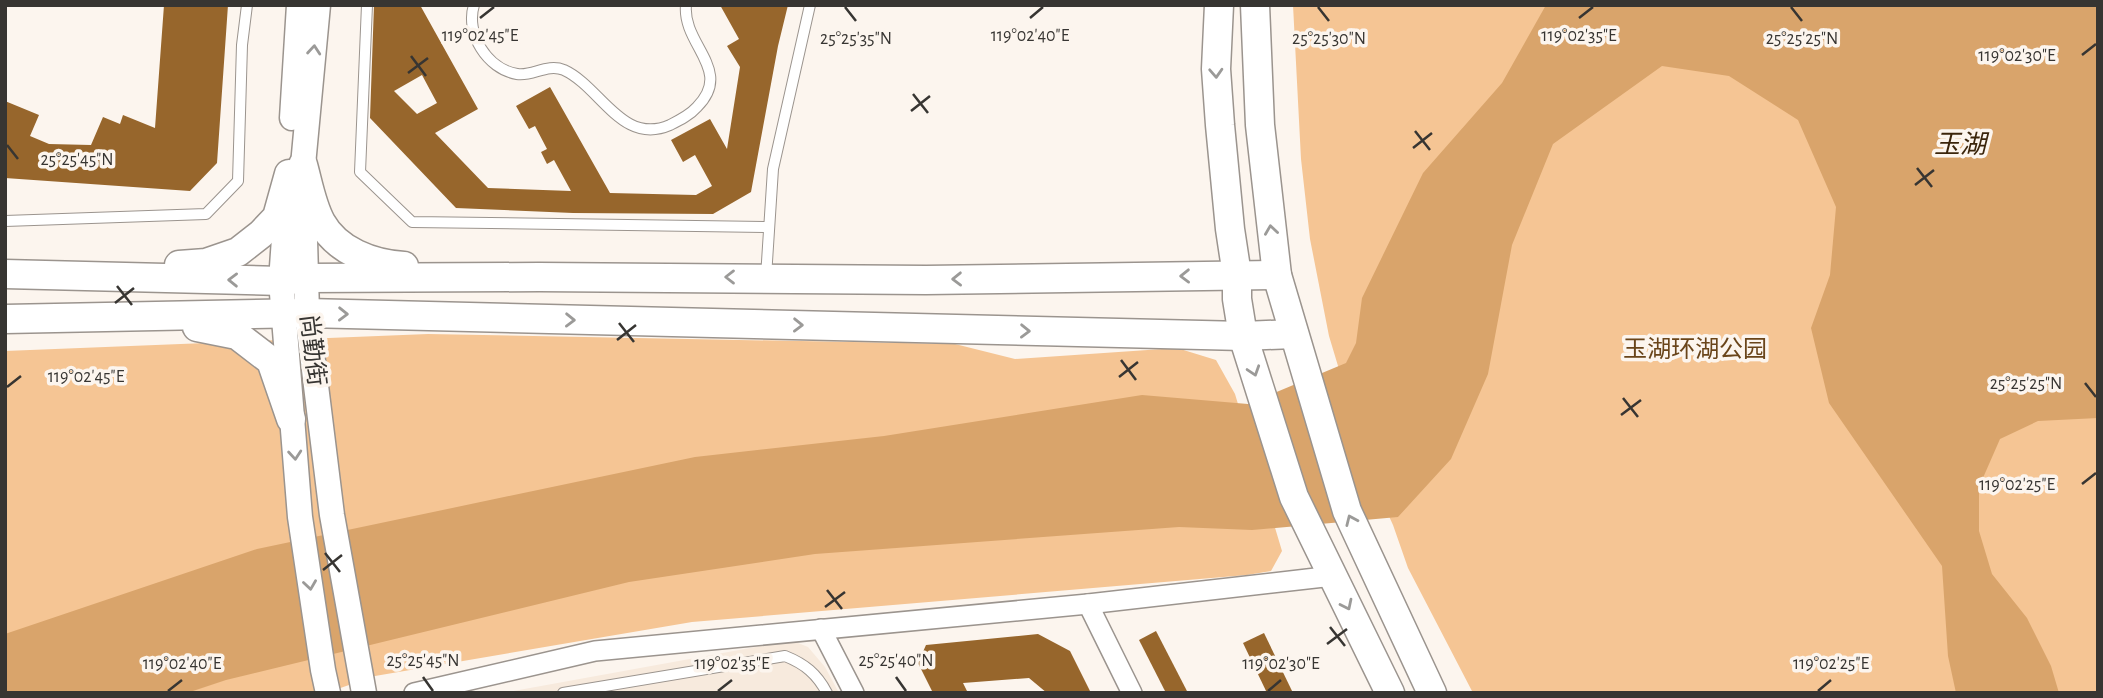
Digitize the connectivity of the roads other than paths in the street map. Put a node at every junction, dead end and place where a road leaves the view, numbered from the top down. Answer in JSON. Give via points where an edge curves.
{"nodes":[{"id":1,"x":247,"y":5,"type":"edge"},
{"id":2,"x":299,"y":5,"type":"edge"},
{"id":3,"x":318,"y":5,"type":"edge"},
{"id":4,"x":367,"y":5,"type":"edge"},
{"id":5,"x":474,"y":5,"type":"edge"},
{"id":6,"x":686,"y":5,"type":"edge"},
{"id":7,"x":810,"y":5,"type":"edge"},
{"id":8,"x":1219,"y":5,"type":"edge"},
{"id":9,"x":1255,"y":5,"type":"edge"},
{"id":10,"x":296,"y":169,"type":"junction"},
{"id":11,"x":5,"y":221,"type":"edge"},
{"id":12,"x":769,"y":227,"type":"junction"},
{"id":13,"x":5,"y":274,"type":"edge"},
{"id":14,"x":38,"y":275,"type":"junction"},
{"id":15,"x":1237,"y":275,"type":"junction"},
{"id":16,"x":1277,"y":275,"type":"junction"},
{"id":17,"x":539,"y":277,"type":"junction"},
{"id":18,"x":766,"y":278,"type":"junction"},
{"id":19,"x":293,"y":280,"type":"junction"},
{"id":20,"x":296,"y":313,"type":"junction"},
{"id":21,"x":5,"y":318,"type":"edge"},
{"id":22,"x":40,"y":318,"type":"junction"},
{"id":23,"x":1294,"y":334,"type":"junction"},
{"id":24,"x":1243,"y":336,"type":"junction"},
{"id":25,"x":291,"y":419,"type":"junction"},
{"id":26,"x":1333,"y":576,"type":"junction"},
{"id":27,"x":1088,"y":604,"type":"junction"},
{"id":28,"x":821,"y":629,"type":"junction"},
{"id":29,"x":326,"y":681,"type":"edge"},
{"id":30,"x":364,"y":693,"type":"edge"},
{"id":31,"x":414,"y":693,"type":"edge"},
{"id":32,"x":563,"y":693,"type":"edge"},
{"id":33,"x":827,"y":693,"type":"edge"},
{"id":34,"x":854,"y":693,"type":"edge"},
{"id":35,"x":1132,"y":693,"type":"edge"},
{"id":36,"x":1390,"y":693,"type":"edge"},
{"id":37,"x":1432,"y":693,"type":"edge"}],
"edges":[{"from":1,"to":11,"type":"lane","via":[[238,181],[206,214]]},
{"from":2,"to":10,"type":"street","name":"尚勤街"},
{"from":10,"to":3,"type":"street","name":"尚勤街","one_way":true},
{"from":4,"to":12,"type":"lane","via":[[360,172],[412,222]]},
{"from":5,"to":6,"type":"lane","via":[[470,18],[480,48],[500,68],[519,75],[559,68],[578,77],[629,125],[657,130],[695,109],[708,95],[711,83],[710,69],[688,29]]},
{"from":7,"to":12,"type":"lane","via":[[773,169]]},
{"from":8,"to":15,"type":"main road","one_way":true,"via":[[1217,80]]},
{"from":16,"to":9,"type":"main road","one_way":true,"via":[[1259,125]]},
{"from":10,"to":14,"type":"main road","via":[[276,217],[238,252],[206,263]]},
{"from":10,"to":17,"type":"main road","via":[[332,239],[355,254],[392,265]]},
{"from":10,"to":19,"type":"street","name":"尚勤街"},
{"from":12,"to":18,"type":"lane"},
{"from":13,"to":14,"type":"main road"},
{"from":19,"to":14,"type":"main road","one_way":true},
{"from":15,"to":16,"type":"main road"},
{"from":15,"to":18,"type":"main road","one_way":true},
{"from":15,"to":24,"type":"main road"},
{"from":16,"to":23,"type":"main road"},
{"from":18,"to":17,"type":"main road","one_way":true},
{"from":17,"to":19,"type":"main road"},
{"from":19,"to":20,"type":"street","name":"尚勤街"},
{"from":20,"to":22,"type":"main road"},
{"from":20,"to":24,"type":"main road","one_way":true},
{"from":20,"to":25,"type":"street","name":"尚勤街"},
{"from":20,"to":30,"type":"street","name":"尚勤街"},
{"from":21,"to":22,"type":"main road"},
{"from":22,"to":25,"type":"main road","via":[[168,323],[237,335],[271,361]]},
{"from":23,"to":24,"type":"main road"},
{"from":37,"to":23,"type":"main road","one_way":true,"via":[[1347,511]]},
{"from":24,"to":26,"type":"main road","one_way":true,"via":[[1294,497]]},
{"from":25,"to":29,"type":"street","name":"尚勤街","one_way":true,"via":[[300,517]]},
{"from":26,"to":27,"type":"street"},
{"from":26,"to":36,"type":"main road","one_way":true},
{"from":27,"to":28,"type":"street"},
{"from":27,"to":35,"type":"street"},
{"from":28,"to":31,"type":"street","via":[[595,650]]},
{"from":28,"to":34,"type":"street"},
{"from":32,"to":33,"type":"lane","via":[[785,656],[819,677]]}]}
